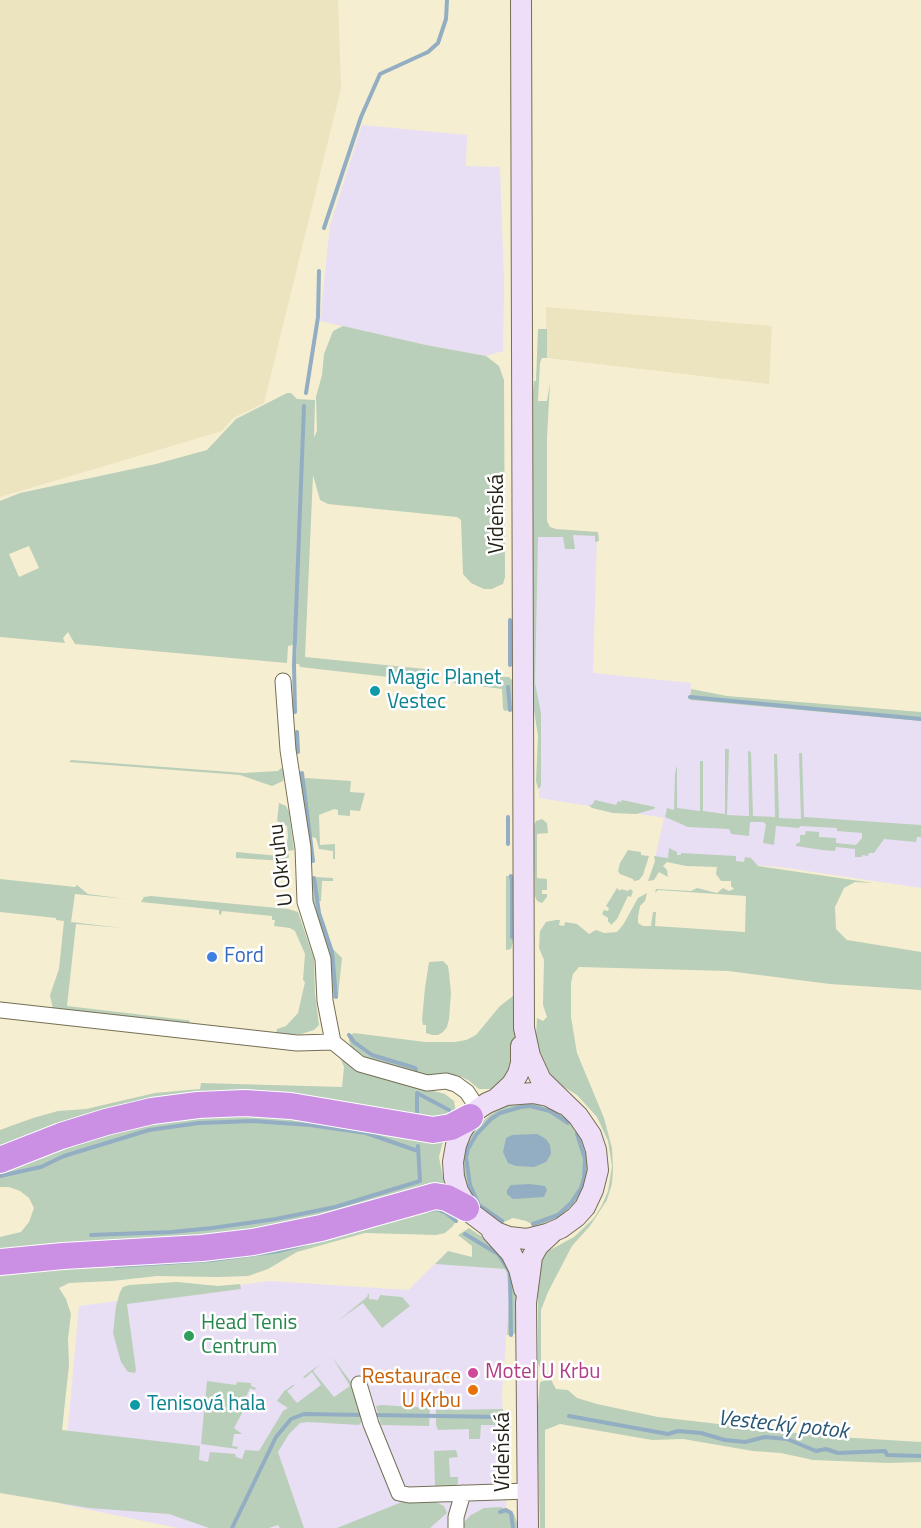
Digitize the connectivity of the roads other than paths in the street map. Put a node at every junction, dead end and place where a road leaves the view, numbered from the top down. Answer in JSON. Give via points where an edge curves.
{"nodes":[{"id":1,"x":521,"y":0,"type":"edge"},
{"id":2,"x":283,"y":681,"type":"dead end"},
{"id":3,"x":0,"y":1010,"type":"edge"},
{"id":4,"x":524,"y":1028,"type":"junction"},
{"id":5,"x":333,"y":1042,"type":"junction"},
{"id":6,"x":496,"y":1099,"type":"junction"},
{"id":7,"x":563,"y":1104,"type":"junction"},
{"id":8,"x":474,"y":1113,"type":"junction"},
{"id":9,"x":0,"y":1160,"type":"edge"},
{"id":10,"x":466,"y":1208,"type":"junction"},
{"id":11,"x":488,"y":1227,"type":"junction"},
{"id":12,"x":555,"y":1230,"type":"junction"},
{"id":13,"x":0,"y":1262,"type":"edge"},
{"id":14,"x":526,"y":1303,"type":"junction"},
{"id":15,"x":359,"y":1384,"type":"dead end"},
{"id":16,"x":528,"y":1491,"type":"junction"},
{"id":17,"x":463,"y":1493,"type":"junction"},
{"id":18,"x":456,"y":1528,"type":"edge"},
{"id":19,"x":528,"y":1528,"type":"edge"}],
"edges":[{"from":1,"to":4,"type":"main road","name":"Vídeňská"},
{"from":2,"to":5,"type":"street","name":"U Okruhu","via":[[288,750],[303,848],[305,902],[323,959],[325,1001]]},
{"from":3,"to":5,"type":"street","via":[[297,1043]]},
{"from":4,"to":6,"type":"main road","name":"Vídeňská","via":[[518,1074]]},
{"from":4,"to":7,"type":"main road","name":"Vídeňská","via":[[535,1071]]},
{"from":5,"to":8,"type":"street","via":[[360,1064],[427,1083],[456,1084],[466,1092]]},
{"from":6,"to":7,"type":"main road","name":"Vídeňská","via":[[533,1093]]},
{"from":6,"to":8,"type":"main road","name":"Vídeňská"},
{"from":7,"to":12,"type":"main road","name":"Vídeňská","via":[[578,1116],[591,1135],[598,1170],[585,1207]]},
{"from":8,"to":9,"type":"highway","via":[[451,1127],[433,1130],[291,1106],[198,1105],[106,1122]]},
{"from":8,"to":10,"type":"main road","name":"Vídeňská","via":[[458,1138],[453,1162],[454,1177]]},
{"from":10,"to":11,"type":"main road","name":"Vídeňská"},
{"from":10,"to":13,"type":"highway","via":[[435,1196],[321,1228],[253,1242]]},
{"from":11,"to":12,"type":"main road","name":"Vídeňská","via":[[520,1239]]},
{"from":11,"to":14,"type":"main road","name":"Vídeňská","via":[[516,1261]]},
{"from":12,"to":14,"type":"main road","name":"Vídeňská","via":[[532,1257]]},
{"from":14,"to":16,"type":"main road","name":"Vídeňská"},
{"from":15,"to":17,"type":"street","via":[[399,1493]]},
{"from":16,"to":17,"type":"street"},
{"from":16,"to":19,"type":"main road","name":"Vídeňská"},
{"from":17,"to":18,"type":"street"}]}
